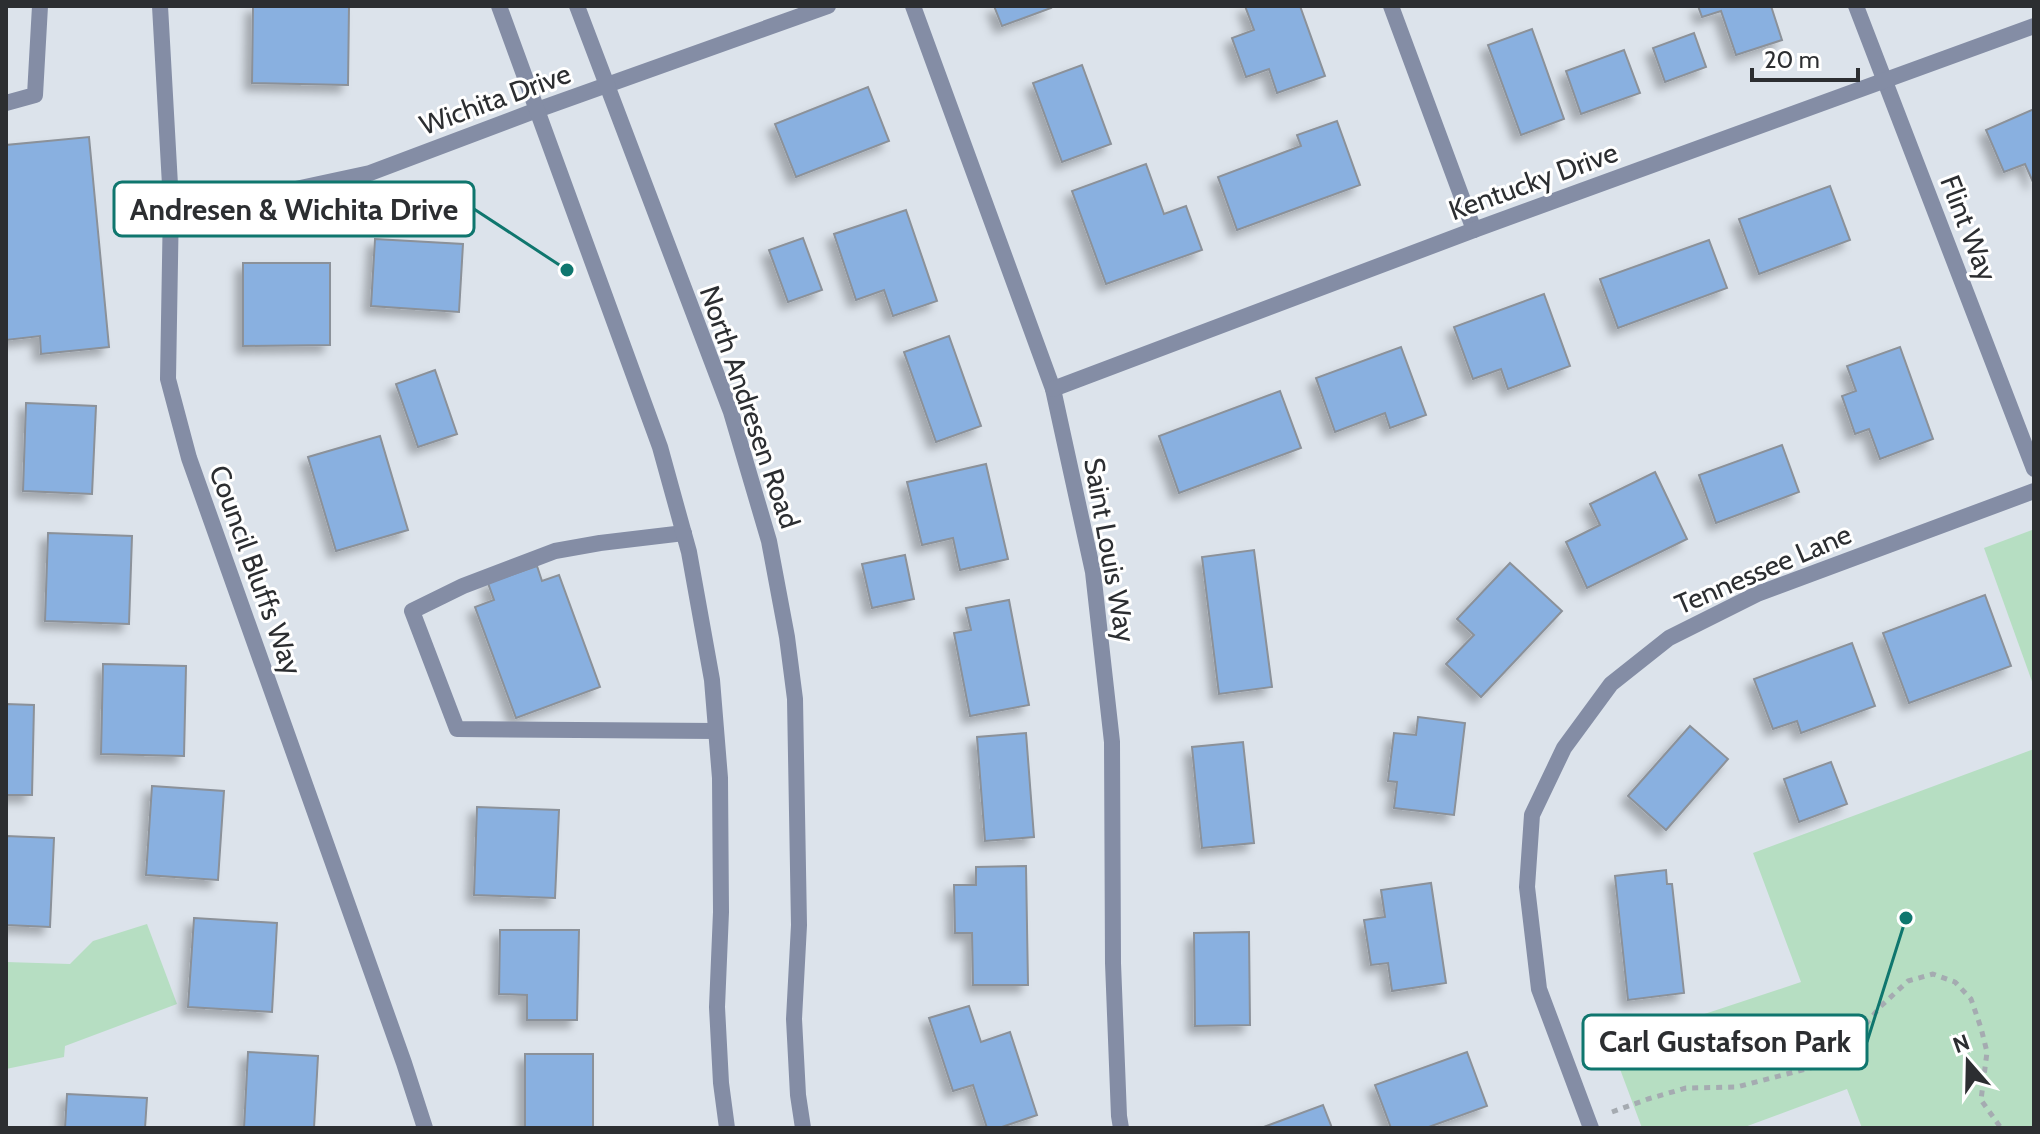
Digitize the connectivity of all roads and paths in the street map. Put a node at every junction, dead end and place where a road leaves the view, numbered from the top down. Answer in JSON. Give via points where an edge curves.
{"nodes":[{"id":1,"x":40,"y":6,"type":"edge"},
{"id":2,"x":160,"y":6,"type":"edge"},
{"id":3,"x":499,"y":6,"type":"edge"},
{"id":4,"x":577,"y":6,"type":"edge"},
{"id":5,"x":828,"y":6,"type":"edge"},
{"id":6,"x":913,"y":6,"type":"edge"},
{"id":7,"x":1391,"y":6,"type":"edge"},
{"id":8,"x":1856,"y":6,"type":"edge"},
{"id":9,"x":2034,"y":26,"type":"edge"},
{"id":10,"x":1884,"y":80,"type":"junction"},
{"id":11,"x":606,"y":86,"type":"junction"},
{"id":12,"x":6,"y":103,"type":"edge"},
{"id":13,"x":537,"y":110,"type":"junction"},
{"id":14,"x":171,"y":203,"type":"junction"},
{"id":15,"x":1474,"y":230,"type":"junction"},
{"id":16,"x":1053,"y":389,"type":"junction"},
{"id":17,"x":2034,"y":469,"type":"edge"},
{"id":18,"x":2034,"y":491,"type":"edge"},
{"id":19,"x":684,"y":533,"type":"junction"},
{"id":20,"x":716,"y":731,"type":"junction"},
{"id":21,"x":1589,"y":1124,"type":"edge"},
{"id":22,"x":425,"y":1128,"type":"edge"},
{"id":23,"x":727,"y":1128,"type":"edge"},
{"id":24,"x":803,"y":1128,"type":"edge"},
{"id":25,"x":1121,"y":1128,"type":"edge"},
{"id":26,"x":2001,"y":1128,"type":"edge"}],
"edges":[{"from":1,"to":12,"type":"street","via":[[35,95]]},
{"from":2,"to":14,"type":"street","name":"Council Bluffs Way"},
{"from":3,"to":13,"type":"street"},
{"from":4,"to":11,"type":"street","name":"North Andresen Road"},
{"from":5,"to":11,"type":"street","name":"Wichita Drive"},
{"from":6,"to":16,"type":"street","name":"Saint Louis Way"},
{"from":7,"to":15,"type":"street"},
{"from":8,"to":10,"type":"street","name":"Flint Way"},
{"from":9,"to":10,"type":"street","name":"Kentucky Drive"},
{"from":10,"to":15,"type":"street","name":"Kentucky Drive"},
{"from":10,"to":17,"type":"street","name":"Flint Way"},
{"from":11,"to":13,"type":"street","name":"Wichita Drive"},
{"from":11,"to":24,"type":"street","name":"North Andresen Road","via":[[731,412],[769,541],[795,699],[799,925],[794,1019]]},
{"from":13,"to":14,"type":"street","name":"Wichita Drive","via":[[370,173],[277,193]]},
{"from":13,"to":19,"type":"street","via":[[660,447]]},
{"from":14,"to":22,"type":"street","name":"Council Bluffs Way","via":[[168,379],[189,458]]},
{"from":15,"to":16,"type":"street","name":"Kentucky Drive"},
{"from":16,"to":25,"type":"street","name":"Saint Louis Way","via":[[1093,572],[1112,742],[1113,963]]},
{"from":18,"to":21,"type":"street","name":"Tennessee Lane","via":[[1757,594],[1669,638],[1611,684],[1564,748],[1532,815],[1527,887],[1539,989]]},
{"from":19,"to":20,"type":"street","via":[[712,680]]},
{"from":19,"to":20,"type":"street","via":[[555,551],[412,611],[457,729]]},
{"from":20,"to":23,"type":"street","via":[[721,912],[717,1007]]},
{"from":21,"to":26,"type":"path","via":[[1686,1088],[1737,1087],[1821,1065],[1852,1041],[1908,981],[1933,974],[1955,982],[1971,999],[1987,1052],[1981,1100]]}]}
